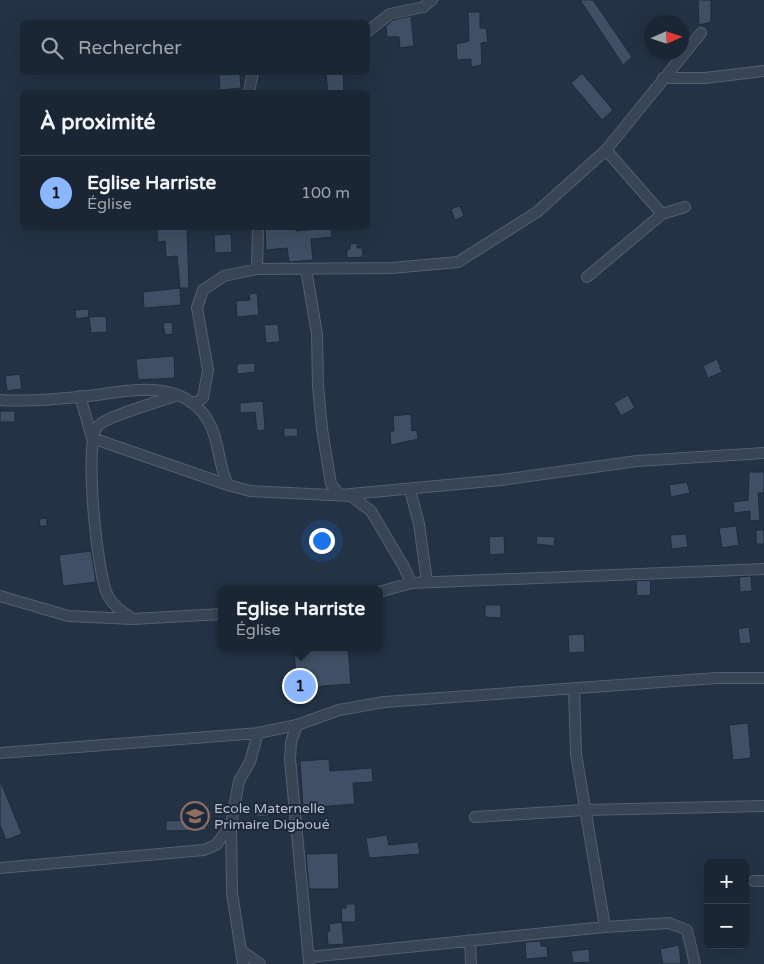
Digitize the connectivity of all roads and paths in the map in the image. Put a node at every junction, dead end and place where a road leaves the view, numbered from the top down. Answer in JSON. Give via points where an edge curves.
{"nodes":[{"id":1,"x":432,"y":0,"type":"edge"},
{"id":2,"x":370,"y":29,"type":"edge"},
{"id":3,"x":702,"y":33,"type":"dead end"},
{"id":4,"x":764,"y":71,"type":"edge"},
{"id":5,"x":252,"y":75,"type":"edge"},
{"id":6,"x":663,"y":78,"type":"junction"},
{"id":7,"x":249,"y":90,"type":"edge"},
{"id":8,"x":606,"y":150,"type":"junction"},
{"id":9,"x":685,"y":207,"type":"dead end"},
{"id":10,"x":662,"y":214,"type":"junction"},
{"id":11,"x":258,"y":230,"type":"edge"},
{"id":12,"x":257,"y":269,"type":"junction"},
{"id":13,"x":306,"y":269,"type":"junction"},
{"id":14,"x":586,"y":276,"type":"dead end"},
{"id":15,"x":179,"y":394,"type":"junction"},
{"id":16,"x":80,"y":396,"type":"junction"},
{"id":17,"x":0,"y":400,"type":"edge"},
{"id":18,"x":194,"y":403,"type":"junction"},
{"id":19,"x":92,"y":438,"type":"junction"},
{"id":20,"x":764,"y":453,"type":"edge"},
{"id":21,"x":228,"y":485,"type":"junction"},
{"id":22,"x":410,"y":490,"type":"junction"},
{"id":23,"x":340,"y":495,"type":"junction"},
{"id":24,"x":764,"y":569,"type":"edge"},
{"id":25,"x":427,"y":582,"type":"junction"},
{"id":26,"x":411,"y":583,"type":"junction"},
{"id":27,"x":383,"y":591,"type":"edge"},
{"id":28,"x":0,"y":596,"type":"edge"},
{"id":29,"x":218,"y":614,"type":"edge"},
{"id":30,"x":133,"y":619,"type":"junction"},
{"id":31,"x":764,"y":678,"type":"edge"},
{"id":32,"x":574,"y":688,"type":"junction"},
{"id":33,"x":297,"y":725,"type":"junction"},
{"id":34,"x":258,"y":733,"type":"junction"},
{"id":35,"x":1,"y":753,"type":"edge"},
{"id":36,"x":764,"y":806,"type":"edge"},
{"id":37,"x":584,"y":810,"type":"junction"},
{"id":38,"x":475,"y":818,"type":"dead end"},
{"id":39,"x":231,"y":824,"type":"junction"},
{"id":40,"x":0,"y":868,"type":"edge"},
{"id":41,"x":605,"y":927,"type":"junction"},
{"id":42,"x":470,"y":940,"type":"junction"},
{"id":43,"x":242,"y":950,"type":"junction"},
{"id":44,"x":309,"y":961,"type":"edge"},
{"id":45,"x":243,"y":964,"type":"edge"},
{"id":46,"x":260,"y":964,"type":"edge"},
{"id":47,"x":471,"y":964,"type":"edge"},
{"id":48,"x":695,"y":964,"type":"edge"}],
"edges":[{"from":1,"to":2,"type":"street","via":[[423,7],[390,14]]},
{"from":3,"to":6,"type":"street"},
{"from":4,"to":6,"type":"street","via":[[705,78]]},
{"from":5,"to":7,"type":"street"},
{"from":6,"to":8,"type":"street"},
{"from":8,"to":10,"type":"street"},
{"from":8,"to":13,"type":"street","via":[[537,212],[458,262],[392,268]]},
{"from":9,"to":10,"type":"street"},
{"from":10,"to":14,"type":"street"},
{"from":11,"to":12,"type":"street"},
{"from":12,"to":13,"type":"street"},
{"from":12,"to":18,"type":"street","via":[[224,276],[203,290],[197,308],[208,370],[203,398]]},
{"from":13,"to":23,"type":"street","via":[[317,334],[323,438],[331,484]]},
{"from":15,"to":16,"type":"street","via":[[152,389]]},
{"from":15,"to":18,"type":"street"},
{"from":15,"to":19,"type":"street","via":[[112,417],[98,426]]},
{"from":16,"to":17,"type":"street"},
{"from":16,"to":19,"type":"street"},
{"from":18,"to":21,"type":"street","via":[[207,418],[216,441],[220,470]]},
{"from":19,"to":21,"type":"street"},
{"from":19,"to":30,"type":"street","via":[[92,494],[107,594],[116,607]]},
{"from":20,"to":22,"type":"street","via":[[637,460]]},
{"from":21,"to":23,"type":"street","via":[[250,491]]},
{"from":22,"to":23,"type":"street"},
{"from":22,"to":25,"type":"street","via":[[419,524]]},
{"from":23,"to":26,"type":"street","via":[[351,496],[371,511]]},
{"from":24,"to":25,"type":"street"},
{"from":25,"to":26,"type":"street"},
{"from":26,"to":27,"type":"street"},
{"from":28,"to":30,"type":"street","via":[[68,616]]},
{"from":29,"to":30,"type":"street"},
{"from":31,"to":32,"type":"street"},
{"from":32,"to":33,"type":"street","via":[[384,702],[339,710]]},
{"from":32,"to":37,"type":"street","via":[[576,754]]},
{"from":33,"to":34,"type":"street"},
{"from":33,"to":44,"type":"street","via":[[290,742],[290,759]]},
{"from":34,"to":35,"type":"street"},
{"from":34,"to":39,"type":"street","via":[[250,762],[238,781]]},
{"from":36,"to":37,"type":"street"},
{"from":37,"to":38,"type":"street"},
{"from":37,"to":41,"type":"street"},
{"from":39,"to":40,"type":"street","via":[[216,845],[204,850]]},
{"from":39,"to":43,"type":"street","via":[[232,894]]},
{"from":41,"to":42,"type":"street"},
{"from":41,"to":48,"type":"street","via":[[678,925],[687,930]]},
{"from":42,"to":44,"type":"street"},
{"from":42,"to":47,"type":"street"},
{"from":43,"to":45,"type":"street"},
{"from":43,"to":46,"type":"street"}]}
